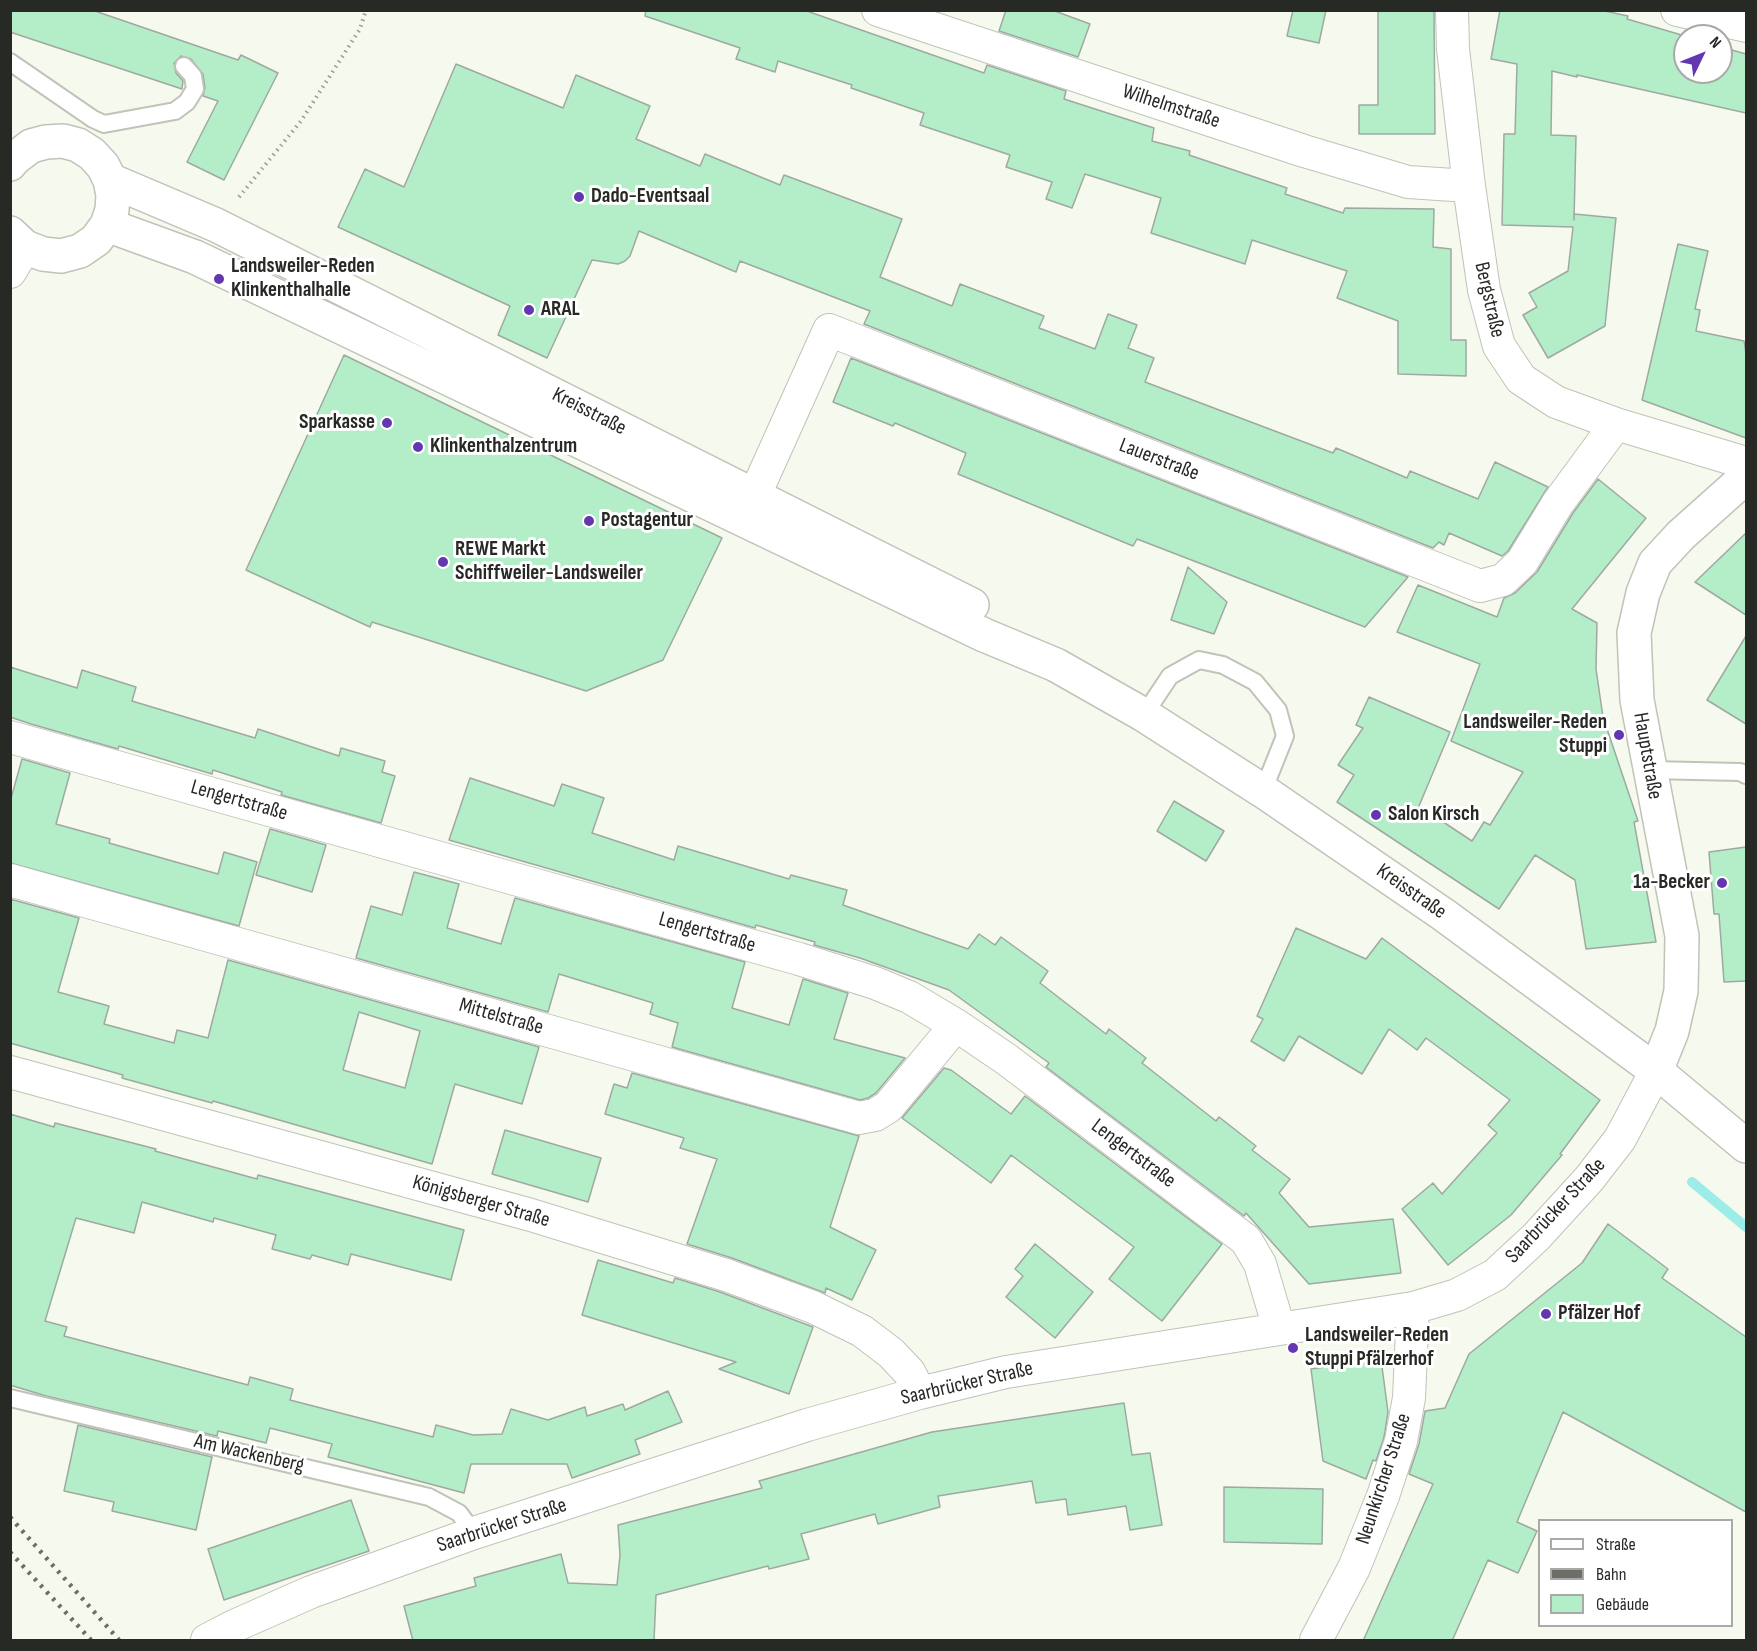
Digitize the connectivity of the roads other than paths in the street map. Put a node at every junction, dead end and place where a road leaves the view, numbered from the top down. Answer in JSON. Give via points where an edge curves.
{"nodes":[{"id":1,"x":878,"y":10,"type":"edge"},
{"id":2,"x":1452,"y":10,"type":"edge"},
{"id":3,"x":1677,"y":10,"type":"edge"},
{"id":4,"x":1715,"y":15,"type":"edge"},
{"id":5,"x":1746,"y":26,"type":"edge"},
{"id":6,"x":10,"y":62,"type":"edge"},
{"id":7,"x":184,"y":66,"type":"dead end"},
{"id":8,"x":86,"y":132,"type":"junction"},
{"id":9,"x":17,"y":149,"type":"edge"},
{"id":10,"x":110,"y":180,"type":"junction"},
{"id":11,"x":1469,"y":186,"type":"junction"},
{"id":12,"x":107,"y":225,"type":"junction"},
{"id":13,"x":15,"y":251,"type":"edge"},
{"id":14,"x":1616,"y":424,"type":"junction"},
{"id":15,"x":1746,"y":463,"type":"edge"},
{"id":16,"x":1746,"y":477,"type":"edge"},
{"id":17,"x":749,"y":507,"type":"junction"},
{"id":18,"x":1144,"y":715,"type":"junction"},
{"id":19,"x":10,"y":737,"type":"edge"},
{"id":20,"x":1650,"y":770,"type":"junction"},
{"id":21,"x":1746,"y":775,"type":"edge"},
{"id":22,"x":1263,"y":790,"type":"junction"},
{"id":23,"x":10,"y":880,"type":"edge"},
{"id":24,"x":956,"y":1025,"type":"junction"},
{"id":25,"x":1656,"y":1071,"type":"junction"},
{"id":26,"x":10,"y":1072,"type":"edge"},
{"id":27,"x":1746,"y":1146,"type":"edge"},
{"id":28,"x":1413,"y":1308,"type":"junction"},
{"id":29,"x":1279,"y":1329,"type":"junction"},
{"id":30,"x":920,"y":1393,"type":"junction"},
{"id":31,"x":10,"y":1398,"type":"edge"},
{"id":32,"x":474,"y":1533,"type":"junction"},
{"id":33,"x":207,"y":1641,"type":"edge"},
{"id":34,"x":1316,"y":1641,"type":"edge"}],
"edges":[{"from":1,"to":11,"type":"street","name":"Wilhelmstraße","via":[[1408,183]]},
{"from":2,"to":11,"type":"street","name":"Bergstraße"},
{"from":3,"to":4,"type":"street"},
{"from":4,"to":5,"type":"street"},
{"from":6,"to":8,"type":"lane"},
{"from":7,"to":8,"type":"lane","via":[[193,76],[195,90],[175,111],[104,123]]},
{"from":8,"to":9,"type":"main road"},
{"from":8,"to":10,"type":"main road","via":[[92,154]]},
{"from":10,"to":12,"type":"main road","via":[[112,210]]},
{"from":10,"to":17,"type":"main road","name":"Kreisstraße","via":[[216,225]]},
{"from":11,"to":14,"type":"street","name":"Bergstraße","via":[[1484,290],[1499,346],[1529,385],[1556,402]]},
{"from":12,"to":13,"type":"main road","via":[[96,240],[80,251],[61,256]]},
{"from":12,"to":17,"type":"main road","name":"Kreisstraße","via":[[195,257]]},
{"from":14,"to":15,"type":"street","name":"Bergstraße"},
{"from":14,"to":17,"type":"street","name":"Lauerstraße","via":[[1558,503],[1522,562],[1503,579],[1480,586],[829,330]]},
{"from":16,"to":20,"type":"main road","name":"Hauptstraße","via":[[1655,563],[1643,593],[1634,633],[1637,700]]},
{"from":17,"to":18,"type":"main road","name":"Kreisstraße","via":[[995,616],[1056,665]]},
{"from":18,"to":22,"type":"main road","name":"Kreisstraße"},
{"from":18,"to":22,"type":"lane","via":[[1170,676],[1199,660],[1223,665],[1254,682],[1278,710],[1285,736]]},
{"from":19,"to":24,"type":"street","name":"Lengertstraße","via":[[800,959],[875,983]]},
{"from":20,"to":21,"type":"lane"},
{"from":20,"to":25,"type":"main road","name":"Hauptstraße","via":[[1682,936],[1681,991],[1672,1031]]},
{"from":22,"to":25,"type":"main road","name":"Kreisstraße","via":[[1444,915]]},
{"from":23,"to":24,"type":"street","name":"Mittelstraße","via":[[859,1118],[888,1107]]},
{"from":24,"to":29,"type":"street","name":"Lengertstraße","via":[[1246,1240],[1260,1264]]},
{"from":25,"to":27,"type":"main road","name":"Kreisstraße"},
{"from":25,"to":28,"type":"street","name":"Saarbrücker Straße","via":[[1620,1139],[1536,1238],[1495,1275],[1457,1295]]},
{"from":26,"to":30,"type":"street","name":"Königsberger Straße","via":[[531,1215],[726,1275],[813,1307],[861,1331],[891,1353],[909,1372]]},
{"from":28,"to":29,"type":"street","name":"Saarbrücker Straße"},
{"from":28,"to":34,"type":"street","name":"Neunkircher Straße","via":[[1410,1398],[1401,1441],[1354,1569]]},
{"from":29,"to":30,"type":"street","name":"Saarbrücker Straße","via":[[1006,1372]]},
{"from":30,"to":32,"type":"street","name":"Saarbrücker Straße","via":[[807,1425]]},
{"from":31,"to":32,"type":"lane","name":"Am Wackenberg","via":[[429,1497],[459,1513]]},
{"from":32,"to":33,"type":"street","name":"Saarbrücker Straße","via":[[311,1592]]}]}
